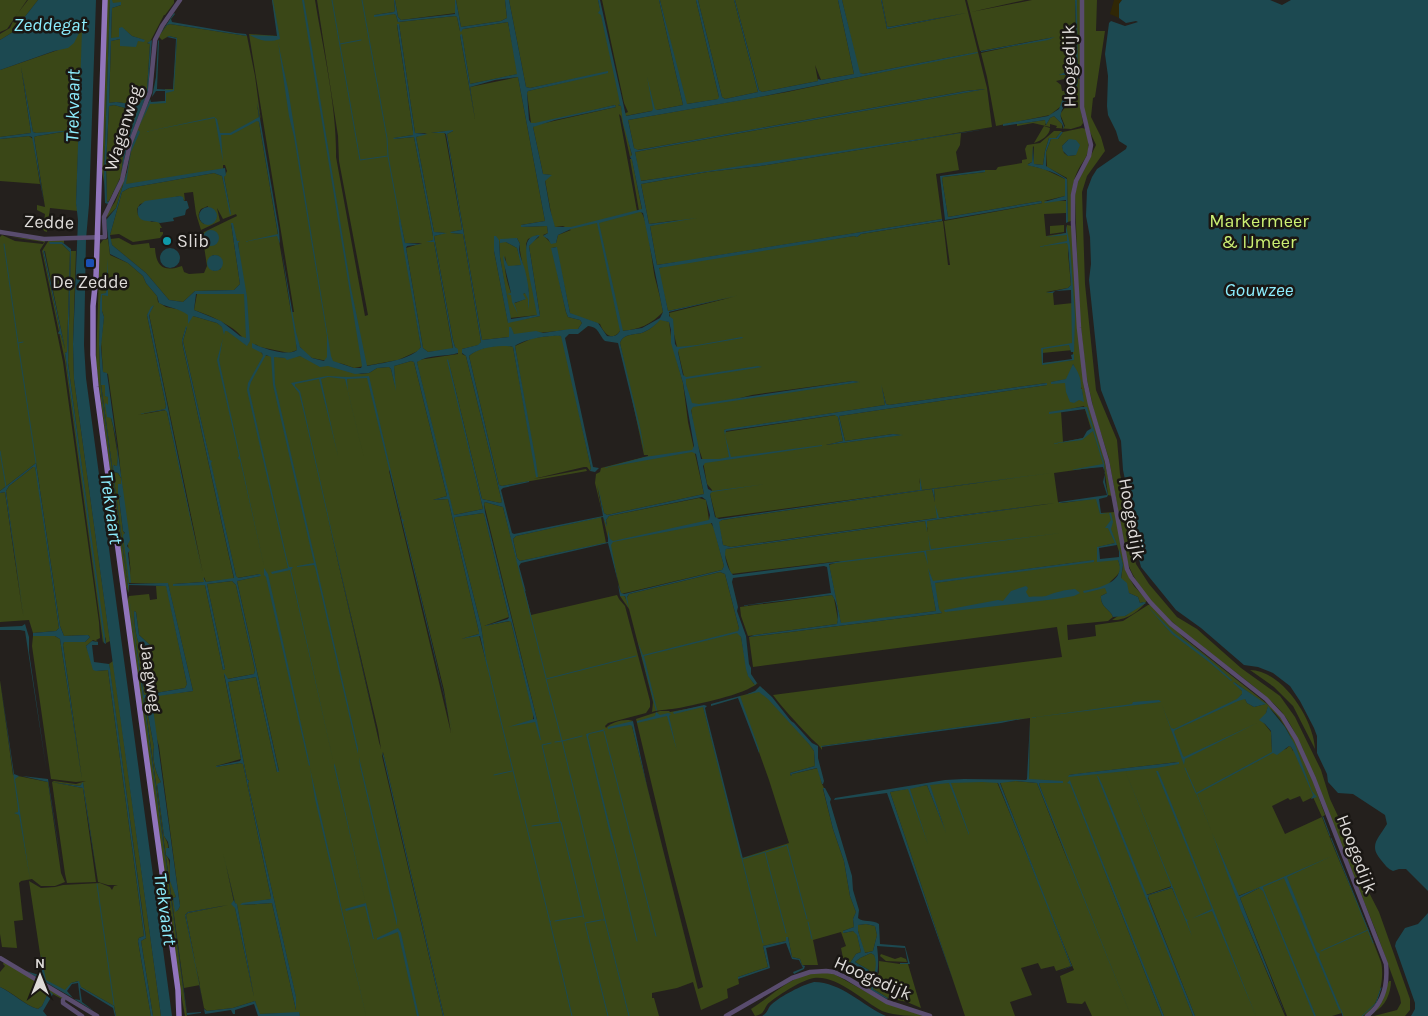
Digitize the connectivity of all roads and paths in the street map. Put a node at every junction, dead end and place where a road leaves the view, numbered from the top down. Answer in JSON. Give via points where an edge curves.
{"nodes":[{"id":1,"x":105,"y":0,"type":"edge"},
{"id":2,"x":180,"y":0,"type":"edge"},
{"id":3,"x":1082,"y":0,"type":"edge"},
{"id":4,"x":0,"y":232,"type":"edge"},
{"id":5,"x":105,"y":237,"type":"joint"},
{"id":6,"x":97,"y":238,"type":"junction"},
{"id":7,"x":0,"y":958,"type":"edge"},
{"id":8,"x":63,"y":1000,"type":"dead end"},
{"id":9,"x":82,"y":1016,"type":"edge"},
{"id":10,"x":97,"y":1016,"type":"edge"},
{"id":11,"x":181,"y":1016,"type":"edge"},
{"id":12,"x":726,"y":1016,"type":"edge"},
{"id":13,"x":930,"y":1016,"type":"edge"},
{"id":14,"x":1366,"y":1016,"type":"edge"}],
"edges":[{"from":1,"to":6,"type":"main road"},
{"from":2,"to":5,"type":"street","name":"Wagenweg","via":[[155,40],[150,92],[130,144],[122,180],[104,217]]},
{"from":3,"to":14,"type":"street","name":"Hoogedijk","via":[[1082,112],[1091,145],[1073,195],[1079,328],[1085,381],[1107,461],[1127,569],[1150,602],[1171,624],[1266,699],[1282,716],[1296,740],[1386,964],[1385,991]]},
{"from":4,"to":6,"type":"street","name":"Zedde","via":[[44,239]]},
{"from":5,"to":6,"type":"street","name":"Zedde"},
{"from":6,"to":11,"type":"main road","name":"Jaagweg","via":[[93,344],[96,386]]},
{"from":7,"to":10,"type":"street"},
{"from":8,"to":9,"type":"street","via":[[66,1007]]},
{"from":12,"to":13,"type":"street","name":"Hoogedijk","via":[[798,976],[826,971],[847,978],[887,1002]]}]}
